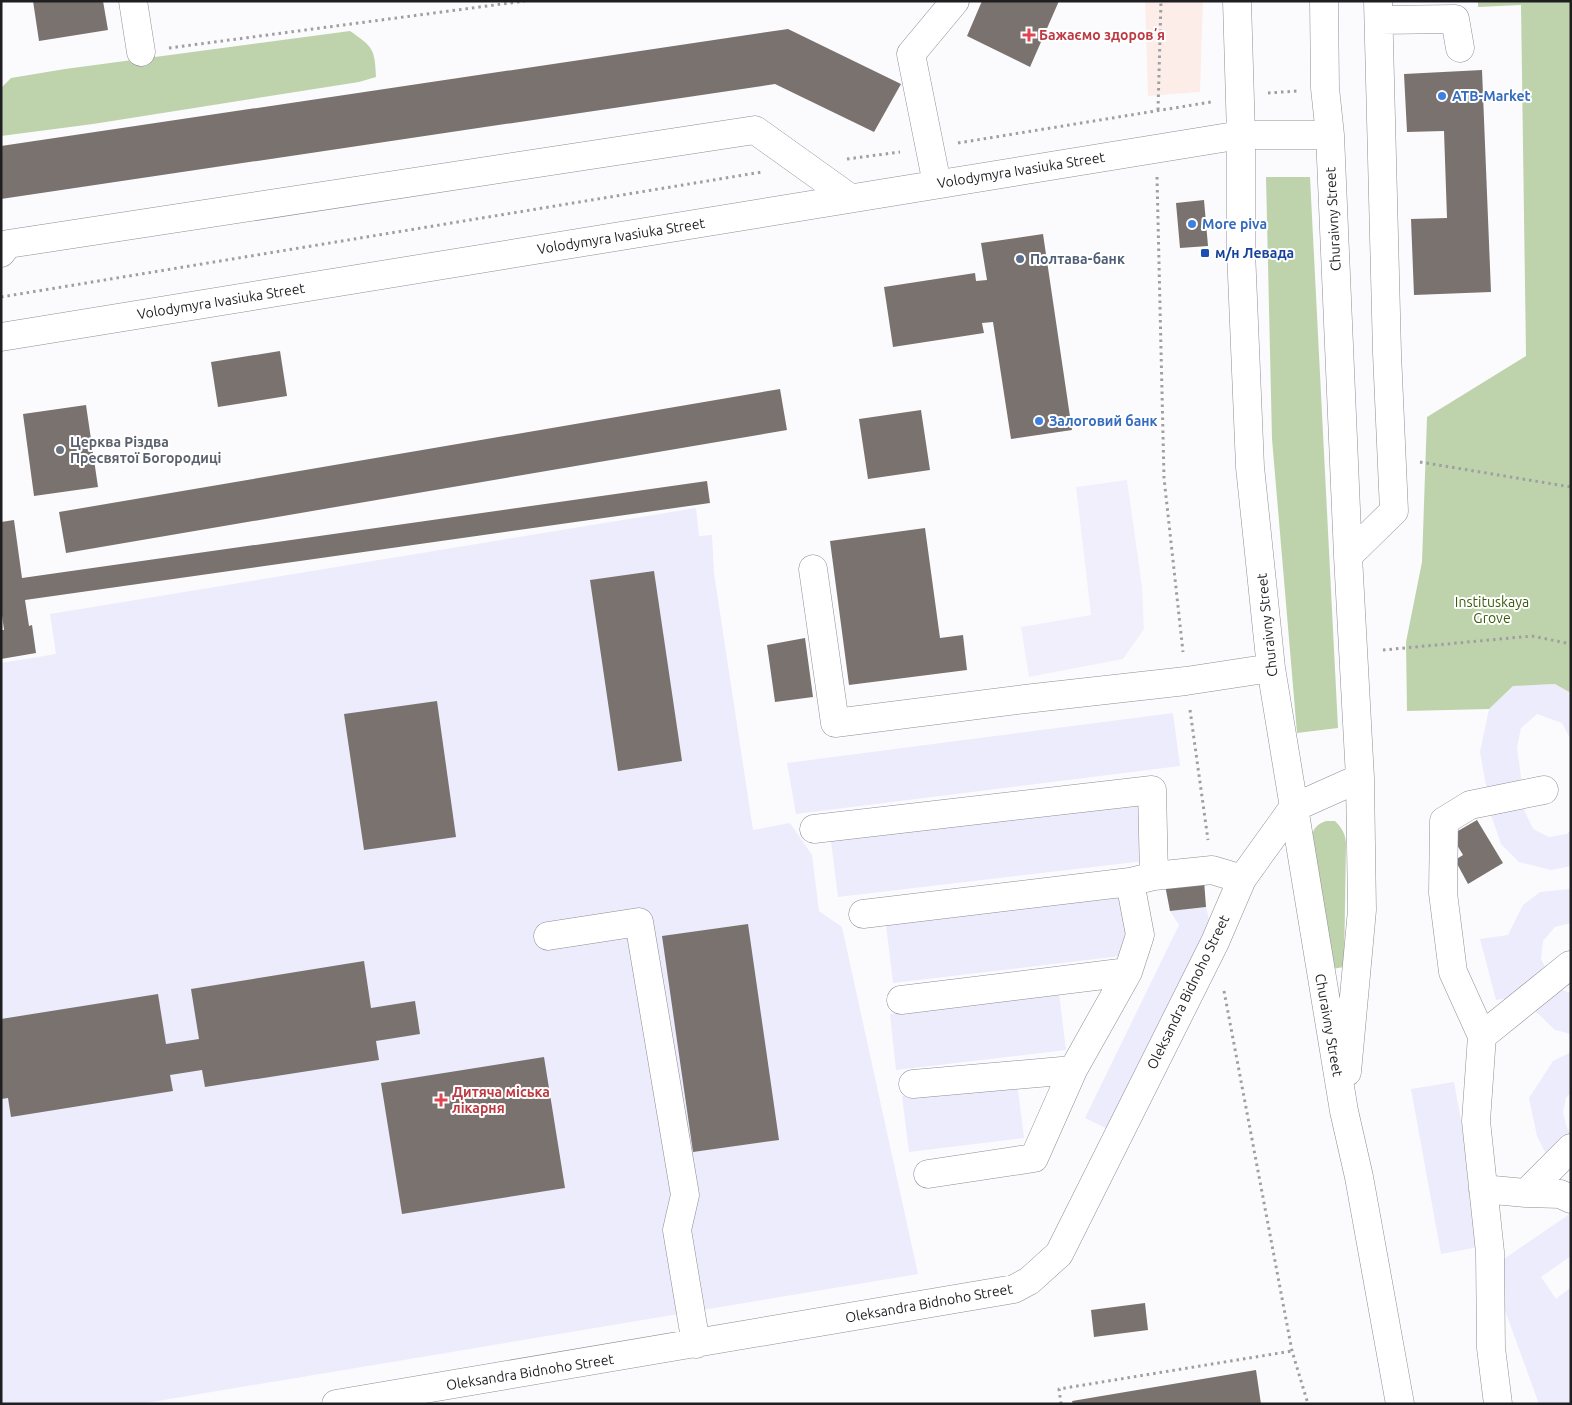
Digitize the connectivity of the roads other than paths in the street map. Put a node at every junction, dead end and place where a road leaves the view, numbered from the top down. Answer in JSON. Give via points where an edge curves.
{"nodes":[{"id":1,"x":133,"y":1,"type":"edge"},
{"id":2,"x":955,"y":1,"type":"edge"},
{"id":3,"x":1237,"y":1,"type":"edge"},
{"id":4,"x":1324,"y":1,"type":"edge"},
{"id":5,"x":1379,"y":11,"type":"edge"},
{"id":6,"x":1460,"y":48,"type":"dead end"},
{"id":7,"x":141,"y":52,"type":"road end"},
{"id":8,"x":1241,"y":135,"type":"junction"},
{"id":9,"x":1330,"y":135,"type":"junction"},
{"id":10,"x":936,"y":184,"type":"junction"},
{"id":11,"x":850,"y":198,"type":"junction"},
{"id":12,"x":1,"y":253,"type":"edge"},
{"id":13,"x":1,"y":337,"type":"edge"},
{"id":14,"x":1348,"y":556,"type":"junction"},
{"id":15,"x":814,"y":569,"type":"dead end"},
{"id":16,"x":1270,"y":668,"type":"junction"},
{"id":17,"x":1360,"y":778,"type":"junction"},
{"id":18,"x":1544,"y":790,"type":"dead end"},
{"id":19,"x":1293,"y":808,"type":"junction"},
{"id":20,"x":814,"y":829,"type":"dead end"},
{"id":21,"x":1142,"y":879,"type":"junction"},
{"id":22,"x":1242,"y":879,"type":"junction"},
{"id":23,"x":862,"y":914,"type":"dead end"},
{"id":24,"x":548,"y":936,"type":"dead end"},
{"id":25,"x":1570,"y":965,"type":"edge"},
{"id":26,"x":1128,"y":972,"type":"junction"},
{"id":27,"x":901,"y":1000,"type":"dead end"},
{"id":28,"x":1482,"y":1036,"type":"junction"},
{"id":29,"x":1073,"y":1070,"type":"junction"},
{"id":30,"x":913,"y":1084,"type":"dead end"},
{"id":31,"x":1344,"y":1111,"type":"junction"},
{"id":32,"x":1571,"y":1148,"type":"edge"},
{"id":33,"x":928,"y":1174,"type":"dead end"},
{"id":34,"x":1484,"y":1189,"type":"junction"},
{"id":35,"x":1526,"y":1193,"type":"junction"},
{"id":36,"x":1571,"y":1198,"type":"edge"},
{"id":37,"x":696,"y":1344,"type":"junction"},
{"id":38,"x":336,"y":1404,"type":"edge"},
{"id":39,"x":1400,"y":1404,"type":"edge"},
{"id":40,"x":1498,"y":1404,"type":"edge"}],
"edges":[{"from":1,"to":7,"type":"street"},
{"from":2,"to":10,"type":"street","via":[[911,54]]},
{"from":3,"to":8,"type":"street","name":"Churaivny Street"},
{"from":4,"to":9,"type":"street","name":"Churaivny Street","via":[[1325,88]]},
{"from":5,"to":6,"type":"street","via":[[1455,19]]},
{"from":5,"to":14,"type":"street","via":[[1394,511]]},
{"from":8,"to":9,"type":"street"},
{"from":8,"to":10,"type":"street","name":"Volodymyra Ivasiuka Street"},
{"from":8,"to":16,"type":"street","name":"Churaivny Street","via":[[1240,251],[1250,467]]},
{"from":9,"to":14,"type":"street","name":"Churaivny Street"},
{"from":10,"to":11,"type":"street","name":"Volodymyra Ivasiuka Street"},
{"from":11,"to":12,"type":"street","via":[[754,130],[8,244]]},
{"from":11,"to":13,"type":"street","name":"Volodymyra Ivasiuka Street"},
{"from":14,"to":17,"type":"street","name":"Churaivny Street"},
{"from":15,"to":16,"type":"street","via":[[836,723]]},
{"from":16,"to":19,"type":"street","name":"Churaivny Street"},
{"from":17,"to":19,"type":"street"},
{"from":17,"to":31,"type":"street","name":"Churaivny Street","via":[[1362,910]]},
{"from":18,"to":28,"type":"street","via":[[1470,805],[1444,821],[1443,893],[1453,972]]},
{"from":19,"to":22,"type":"street","name":"Oleksandra Bidnoho Street"},
{"from":19,"to":31,"type":"street","name":"Churaivny Street"},
{"from":20,"to":21,"type":"street","via":[[1152,790]]},
{"from":21,"to":22,"type":"street","via":[[1212,870]]},
{"from":21,"to":23,"type":"street"},
{"from":21,"to":26,"type":"street","via":[[1140,935]]},
{"from":22,"to":37,"type":"street","name":"Oleksandra Bidnoho Street","via":[[1059,1254],[1029,1281],[1014,1289]]},
{"from":24,"to":37,"type":"street","via":[[639,922],[685,1195],[677,1230]]},
{"from":25,"to":28,"type":"street"},
{"from":26,"to":27,"type":"street"},
{"from":26,"to":29,"type":"street"},
{"from":28,"to":34,"type":"street","via":[[1476,1121]]},
{"from":29,"to":30,"type":"street"},
{"from":29,"to":33,"type":"street","via":[[1034,1158]]},
{"from":31,"to":39,"type":"street","name":"Churaivny Street"},
{"from":32,"to":35,"type":"street"},
{"from":34,"to":35,"type":"street"},
{"from":34,"to":40,"type":"street","via":[[1490,1252],[1491,1348]]},
{"from":35,"to":36,"type":"street","via":[[1560,1194]]},
{"from":37,"to":38,"type":"street","name":"Oleksandra Bidnoho Street"}]}
